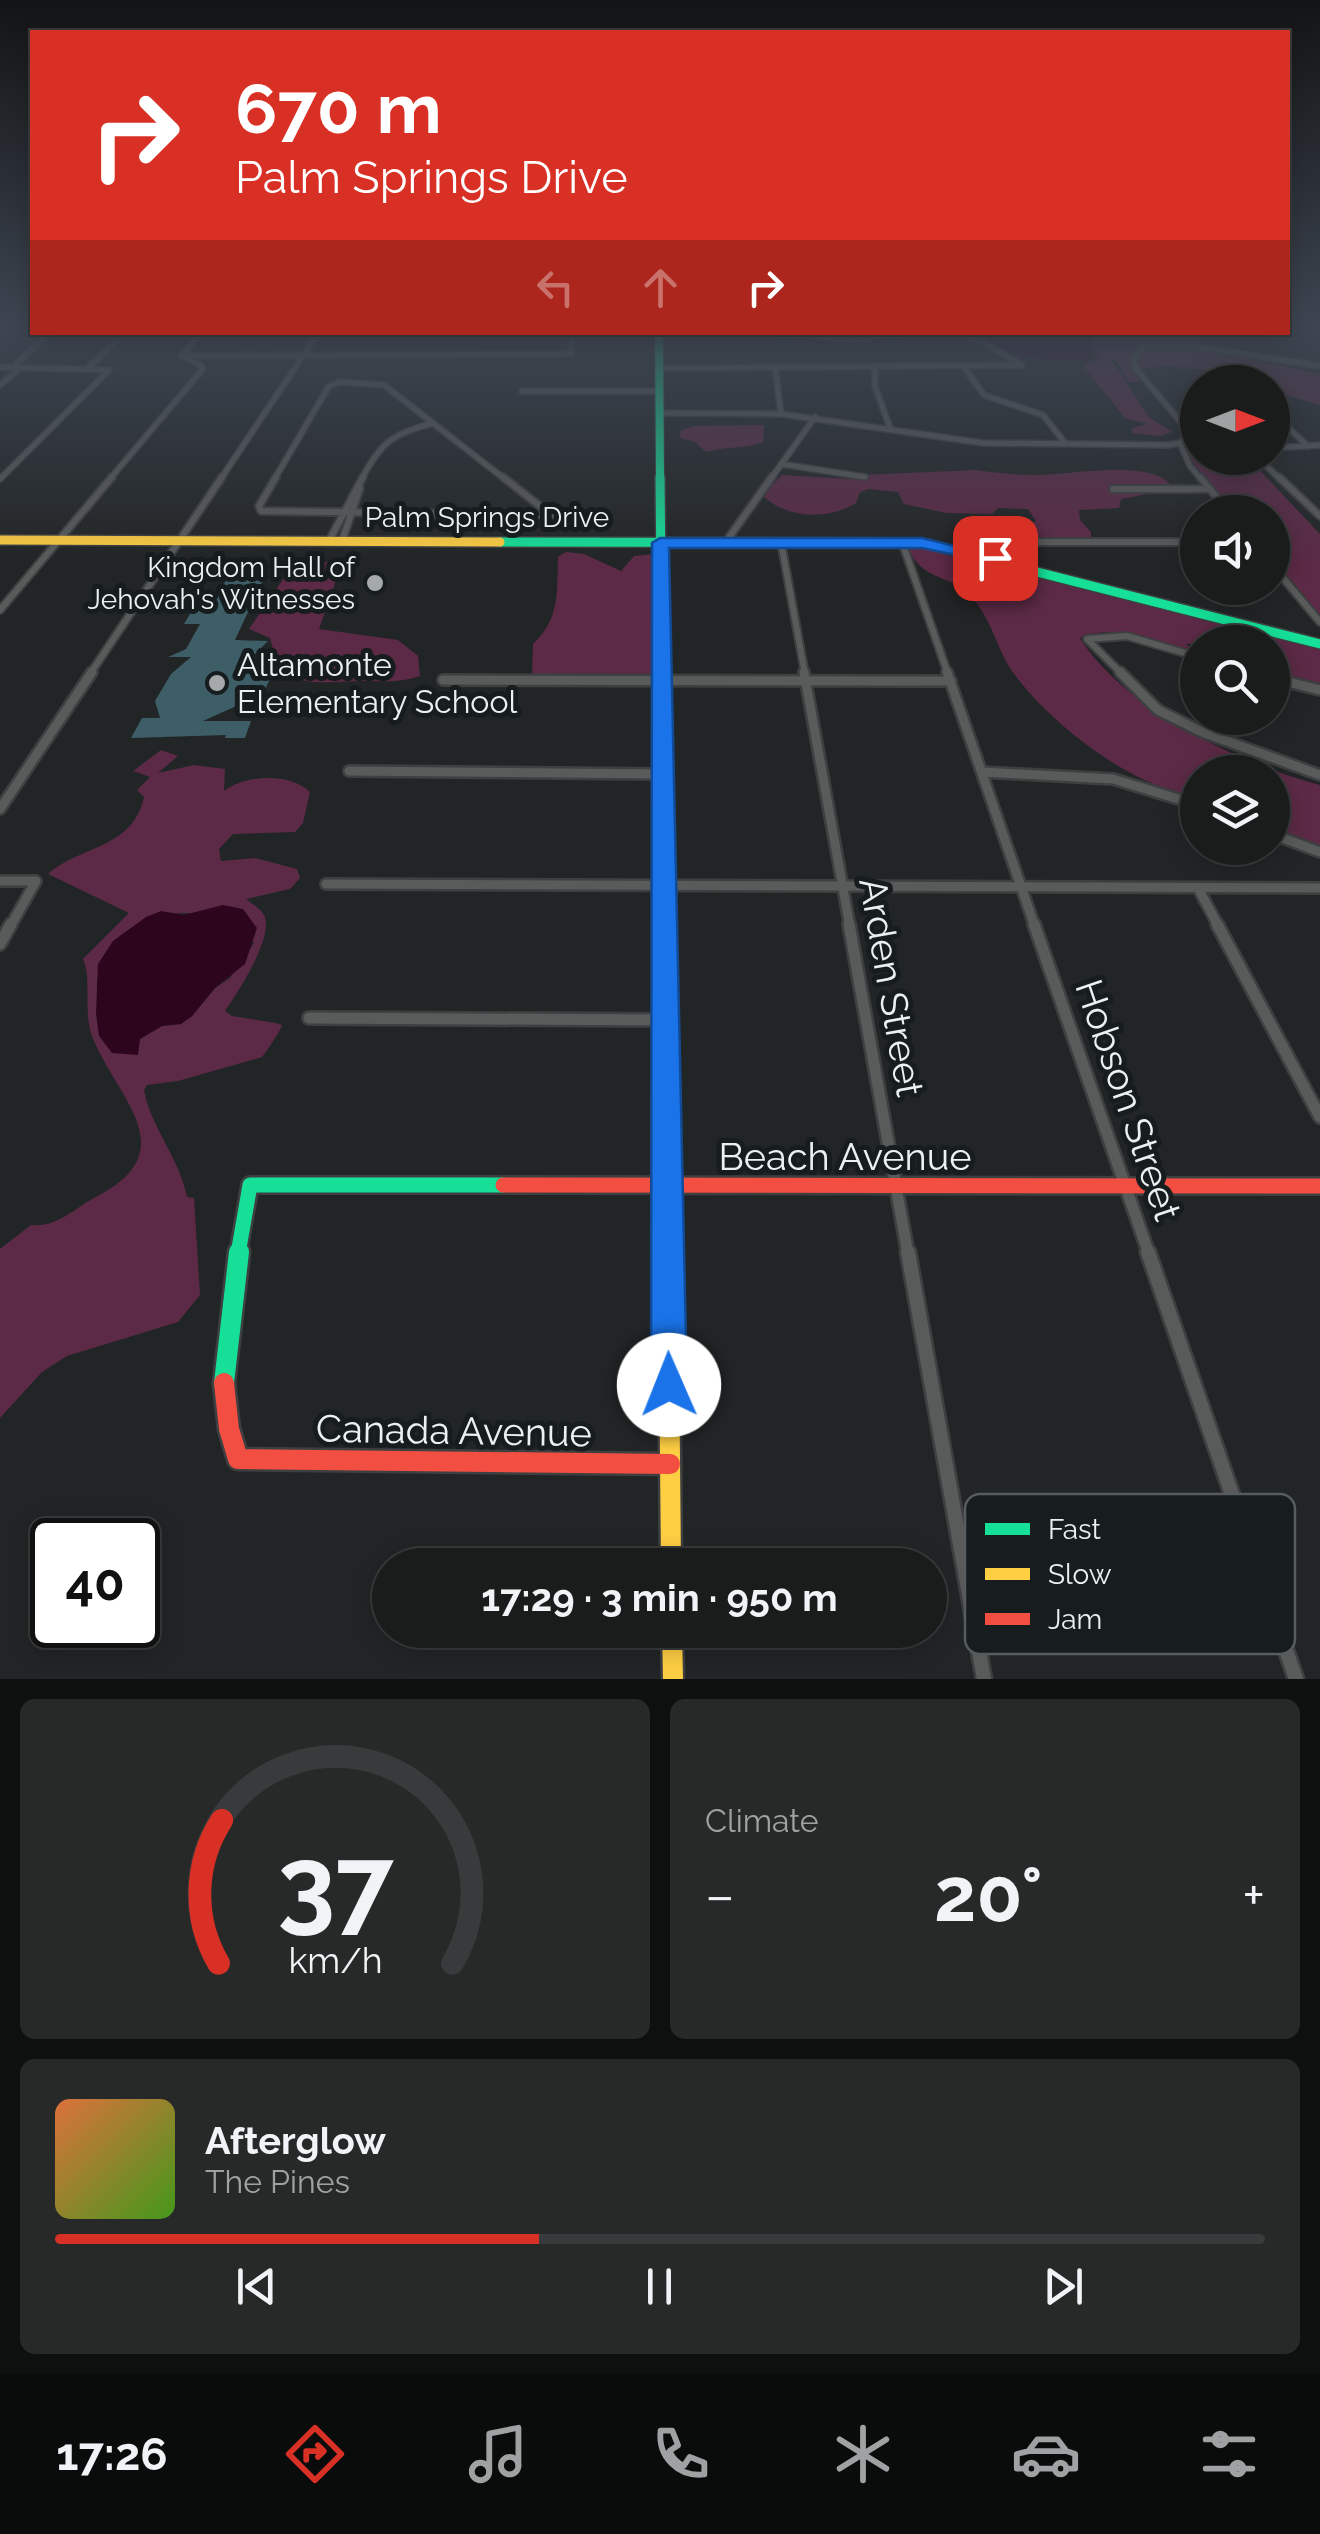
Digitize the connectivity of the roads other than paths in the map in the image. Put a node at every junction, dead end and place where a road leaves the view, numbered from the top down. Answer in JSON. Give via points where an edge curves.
{"nodes":[{"id":1,"x":72,"y":407,"type":"edge"},
{"id":2,"x":170,"y":407,"type":"edge"},
{"id":3,"x":269,"y":407,"type":"edge"},
{"id":4,"x":318,"y":407,"type":"edge"},
{"id":5,"x":413,"y":407,"type":"edge"},
{"id":6,"x":660,"y":407,"type":"edge"},
{"id":7,"x":780,"y":407,"type":"edge"},
{"id":8,"x":883,"y":407,"type":"edge"},
{"id":9,"x":1020,"y":407,"type":"edge"},
{"id":10,"x":660,"y":413,"type":"junction"},
{"id":11,"x":781,"y":414,"type":"junction"},
{"id":12,"x":815,"y":417,"type":"junction"},
{"id":13,"x":433,"y":423,"type":"junction"},
{"id":14,"x":890,"y":428,"type":"junction"},
{"id":15,"x":1290,"y":430,"type":"edge"},
{"id":16,"x":1065,"y":442,"type":"junction"},
{"id":17,"x":1180,"y":443,"type":"edge"},
{"id":18,"x":1320,"y":445,"type":"edge"},
{"id":19,"x":1308,"y":446,"type":"junction"},
{"id":20,"x":1290,"y":447,"type":"edge"},
{"id":21,"x":781,"y":464,"type":"junction"},
{"id":22,"x":1198,"y":475,"type":"edge"},
{"id":23,"x":1276,"y":475,"type":"edge"},
{"id":24,"x":865,"y":478,"type":"dead end"},
{"id":25,"x":0,"y":479,"type":"edge"},
{"id":26,"x":360,"y":488,"type":"junction"},
{"id":27,"x":1113,"y":488,"type":"dead end"},
{"id":28,"x":1210,"y":488,"type":"junction"},
{"id":29,"x":1216,"y":495,"type":"edge"},
{"id":30,"x":261,"y":511,"type":"joint"},
{"id":31,"x":342,"y":514,"type":"junction"},
{"id":32,"x":354,"y":514,"type":"junction"},
{"id":33,"x":551,"y":515,"type":"joint"},
{"id":34,"x":1320,"y":516,"type":"edge"},
{"id":35,"x":0,"y":540,"type":"edge"},
{"id":36,"x":58,"y":540,"type":"junction"},
{"id":37,"x":182,"y":540,"type":"junction"},
{"id":38,"x":336,"y":541,"type":"junction"},
{"id":39,"x":781,"y":542,"type":"junction"},
{"id":40,"x":902,"y":542,"type":"junction"},
{"id":41,"x":1180,"y":542,"type":"edge"},
{"id":42,"x":660,"y":543,"type":"junction"},
{"id":43,"x":725,"y":543,"type":"junction"},
{"id":44,"x":995,"y":558,"type":"junction"},
{"id":45,"x":1290,"y":586,"type":"edge"},
{"id":46,"x":0,"y":610,"type":"edge"},
{"id":47,"x":1320,"y":622,"type":"edge"},
{"id":48,"x":1320,"y":644,"type":"edge"},
{"id":49,"x":1180,"y":653,"type":"edge"},
{"id":50,"x":443,"y":680,"type":"dead end"},
{"id":51,"x":805,"y":681,"type":"junction"},
{"id":52,"x":950,"y":681,"type":"junction"},
{"id":53,"x":662,"y":682,"type":"junction"},
{"id":54,"x":1290,"y":682,"type":"edge"},
{"id":55,"x":1320,"y":690,"type":"edge"},
{"id":56,"x":1180,"y":721,"type":"edge"},
{"id":57,"x":1210,"y":735,"type":"edge"},
{"id":58,"x":350,"y":771,"type":"dead end"},
{"id":59,"x":982,"y":772,"type":"junction"},
{"id":60,"x":662,"y":774,"type":"junction"},
{"id":61,"x":1320,"y":775,"type":"edge"},
{"id":62,"x":1180,"y":800,"type":"edge"},
{"id":63,"x":0,"y":809,"type":"edge"},
{"id":64,"x":1290,"y":841,"type":"edge"},
{"id":65,"x":1320,"y":852,"type":"edge"},
{"id":66,"x":0,"y":881,"type":"edge"},
{"id":67,"x":326,"y":884,"type":"dead end"},
{"id":68,"x":664,"y":888,"type":"junction"},
{"id":69,"x":1021,"y":888,"type":"junction"},
{"id":70,"x":1320,"y":888,"type":"edge"},
{"id":71,"x":844,"y":889,"type":"junction"},
{"id":72,"x":1199,"y":890,"type":"junction"},
{"id":73,"x":0,"y":944,"type":"edge"},
{"id":74,"x":308,"y":1018,"type":"dead end"},
{"id":75,"x":666,"y":1020,"type":"junction"},
{"id":76,"x":1320,"y":1116,"type":"edge"},
{"id":77,"x":1127,"y":1185,"type":"junction"},
{"id":78,"x":1320,"y":1186,"type":"edge"},
{"id":79,"x":896,"y":1187,"type":"junction"},
{"id":80,"x":667,"y":1188,"type":"junction"},
{"id":81,"x":238,"y":1458,"type":"joint"},
{"id":82,"x":670,"y":1464,"type":"junction"},
{"id":83,"x":1233,"y":1494,"type":"edge"},
{"id":84,"x":671,"y":1548,"type":"edge"},
{"id":85,"x":965,"y":1573,"type":"edge"},
{"id":86,"x":672,"y":1648,"type":"edge"},
{"id":87,"x":980,"y":1654,"type":"edge"},
{"id":88,"x":1287,"y":1654,"type":"edge"},
{"id":89,"x":673,"y":1679,"type":"edge"},
{"id":90,"x":984,"y":1679,"type":"edge"},
{"id":91,"x":1296,"y":1679,"type":"edge"}],
"edges":[{"from":1,"to":25,"type":"street"},
{"from":2,"to":36,"type":"street"},
{"from":3,"to":37,"type":"street"},
{"from":4,"to":30,"type":"street"},
{"from":5,"to":13,"type":"street"},
{"from":6,"to":10,"type":"street"},
{"from":7,"to":11,"type":"street"},
{"from":8,"to":14,"type":"street"},
{"from":9,"to":16,"type":"street","via":[[1043,415]]},
{"from":10,"to":11,"type":"street"},
{"from":10,"to":42,"type":"street"},
{"from":11,"to":12,"type":"street"},
{"from":12,"to":14,"type":"street"},
{"from":12,"to":21,"type":"street"},
{"from":13,"to":26,"type":"street","via":[[380,444]]},
{"from":13,"to":33,"type":"street"},
{"from":14,"to":16,"type":"street","via":[[984,443]]},
{"from":15,"to":19,"type":"street"},
{"from":16,"to":17,"type":"street"},
{"from":18,"to":19,"type":"street"},
{"from":19,"to":20,"type":"street"},
{"from":21,"to":24,"type":"street"},
{"from":21,"to":43,"type":"street"},
{"from":22,"to":28,"type":"street"},
{"from":23,"to":34,"type":"street"},
{"from":26,"to":31,"type":"street"},
{"from":26,"to":32,"type":"street"},
{"from":27,"to":28,"type":"street"},
{"from":28,"to":29,"type":"street"},
{"from":30,"to":31,"type":"street"},
{"from":31,"to":32,"type":"street"},
{"from":31,"to":38,"type":"street"},
{"from":32,"to":33,"type":"street"},
{"from":32,"to":38,"type":"street"},
{"from":35,"to":36,"type":"street","name":"Palm Springs Drive"},
{"from":36,"to":37,"type":"street","name":"Palm Springs Drive"},
{"from":36,"to":46,"type":"street"},
{"from":37,"to":38,"type":"street","name":"Palm Springs Drive"},
{"from":37,"to":63,"type":"street"},
{"from":38,"to":42,"type":"street","name":"Palm Springs Drive"},
{"from":39,"to":40,"type":"street","name":"Palm Springs Drive"},
{"from":39,"to":43,"type":"street","name":"Palm Springs Drive"},
{"from":39,"to":51,"type":"street","name":"Arden Street"},
{"from":40,"to":44,"type":"street","name":"Palm Springs Drive"},
{"from":40,"to":52,"type":"street","name":"Hobson Street"},
{"from":41,"to":44,"type":"street","via":[[1022,542]]},
{"from":42,"to":43,"type":"street","name":"Palm Springs Drive"},
{"from":42,"to":53,"type":"street"},
{"from":44,"to":48,"type":"street","name":"Palm Springs Drive"},
{"from":45,"to":47,"type":"street"},
{"from":49,"to":56,"type":"street","via":[[1104,634],[1088,642],[1158,710]]},
{"from":50,"to":53,"type":"street"},
{"from":51,"to":52,"type":"street"},
{"from":51,"to":53,"type":"street"},
{"from":51,"to":71,"type":"street","name":"Arden Street"},
{"from":52,"to":59,"type":"street","name":"Hobson Street"},
{"from":53,"to":60,"type":"street"},
{"from":54,"to":55,"type":"street"},
{"from":57,"to":61,"type":"street"},
{"from":58,"to":60,"type":"street"},
{"from":59,"to":62,"type":"street","via":[[1113,779]]},
{"from":59,"to":69,"type":"street","name":"Hobson Street"},
{"from":60,"to":68,"type":"street"},
{"from":64,"to":65,"type":"street"},
{"from":66,"to":73,"type":"street","via":[[36,881]]},
{"from":67,"to":68,"type":"street"},
{"from":68,"to":71,"type":"street"},
{"from":68,"to":75,"type":"street"},
{"from":69,"to":71,"type":"street"},
{"from":69,"to":72,"type":"street"},
{"from":69,"to":77,"type":"street","name":"Hobson Street"},
{"from":70,"to":72,"type":"street"},
{"from":71,"to":79,"type":"street","name":"Arden Street"},
{"from":72,"to":76,"type":"street"},
{"from":74,"to":75,"type":"street"},
{"from":75,"to":80,"type":"street"},
{"from":77,"to":78,"type":"street","name":"Beach Avenue"},
{"from":77,"to":79,"type":"street","name":"Beach Avenue"},
{"from":77,"to":83,"type":"street","name":"Hobson Street"},
{"from":79,"to":80,"type":"street","name":"Beach Avenue"},
{"from":79,"to":85,"type":"street","name":"Arden Street"},
{"from":80,"to":81,"type":"street","name":"Beach Avenue","via":[[250,1185],[226,1333],[224,1388]]},
{"from":80,"to":82,"type":"street"},
{"from":81,"to":82,"type":"street","name":"Canada Avenue"},
{"from":82,"to":84,"type":"street"},
{"from":86,"to":89,"type":"street"},
{"from":87,"to":90,"type":"street","name":"Arden Street"},
{"from":88,"to":91,"type":"street","name":"Hobson Street"}]}
